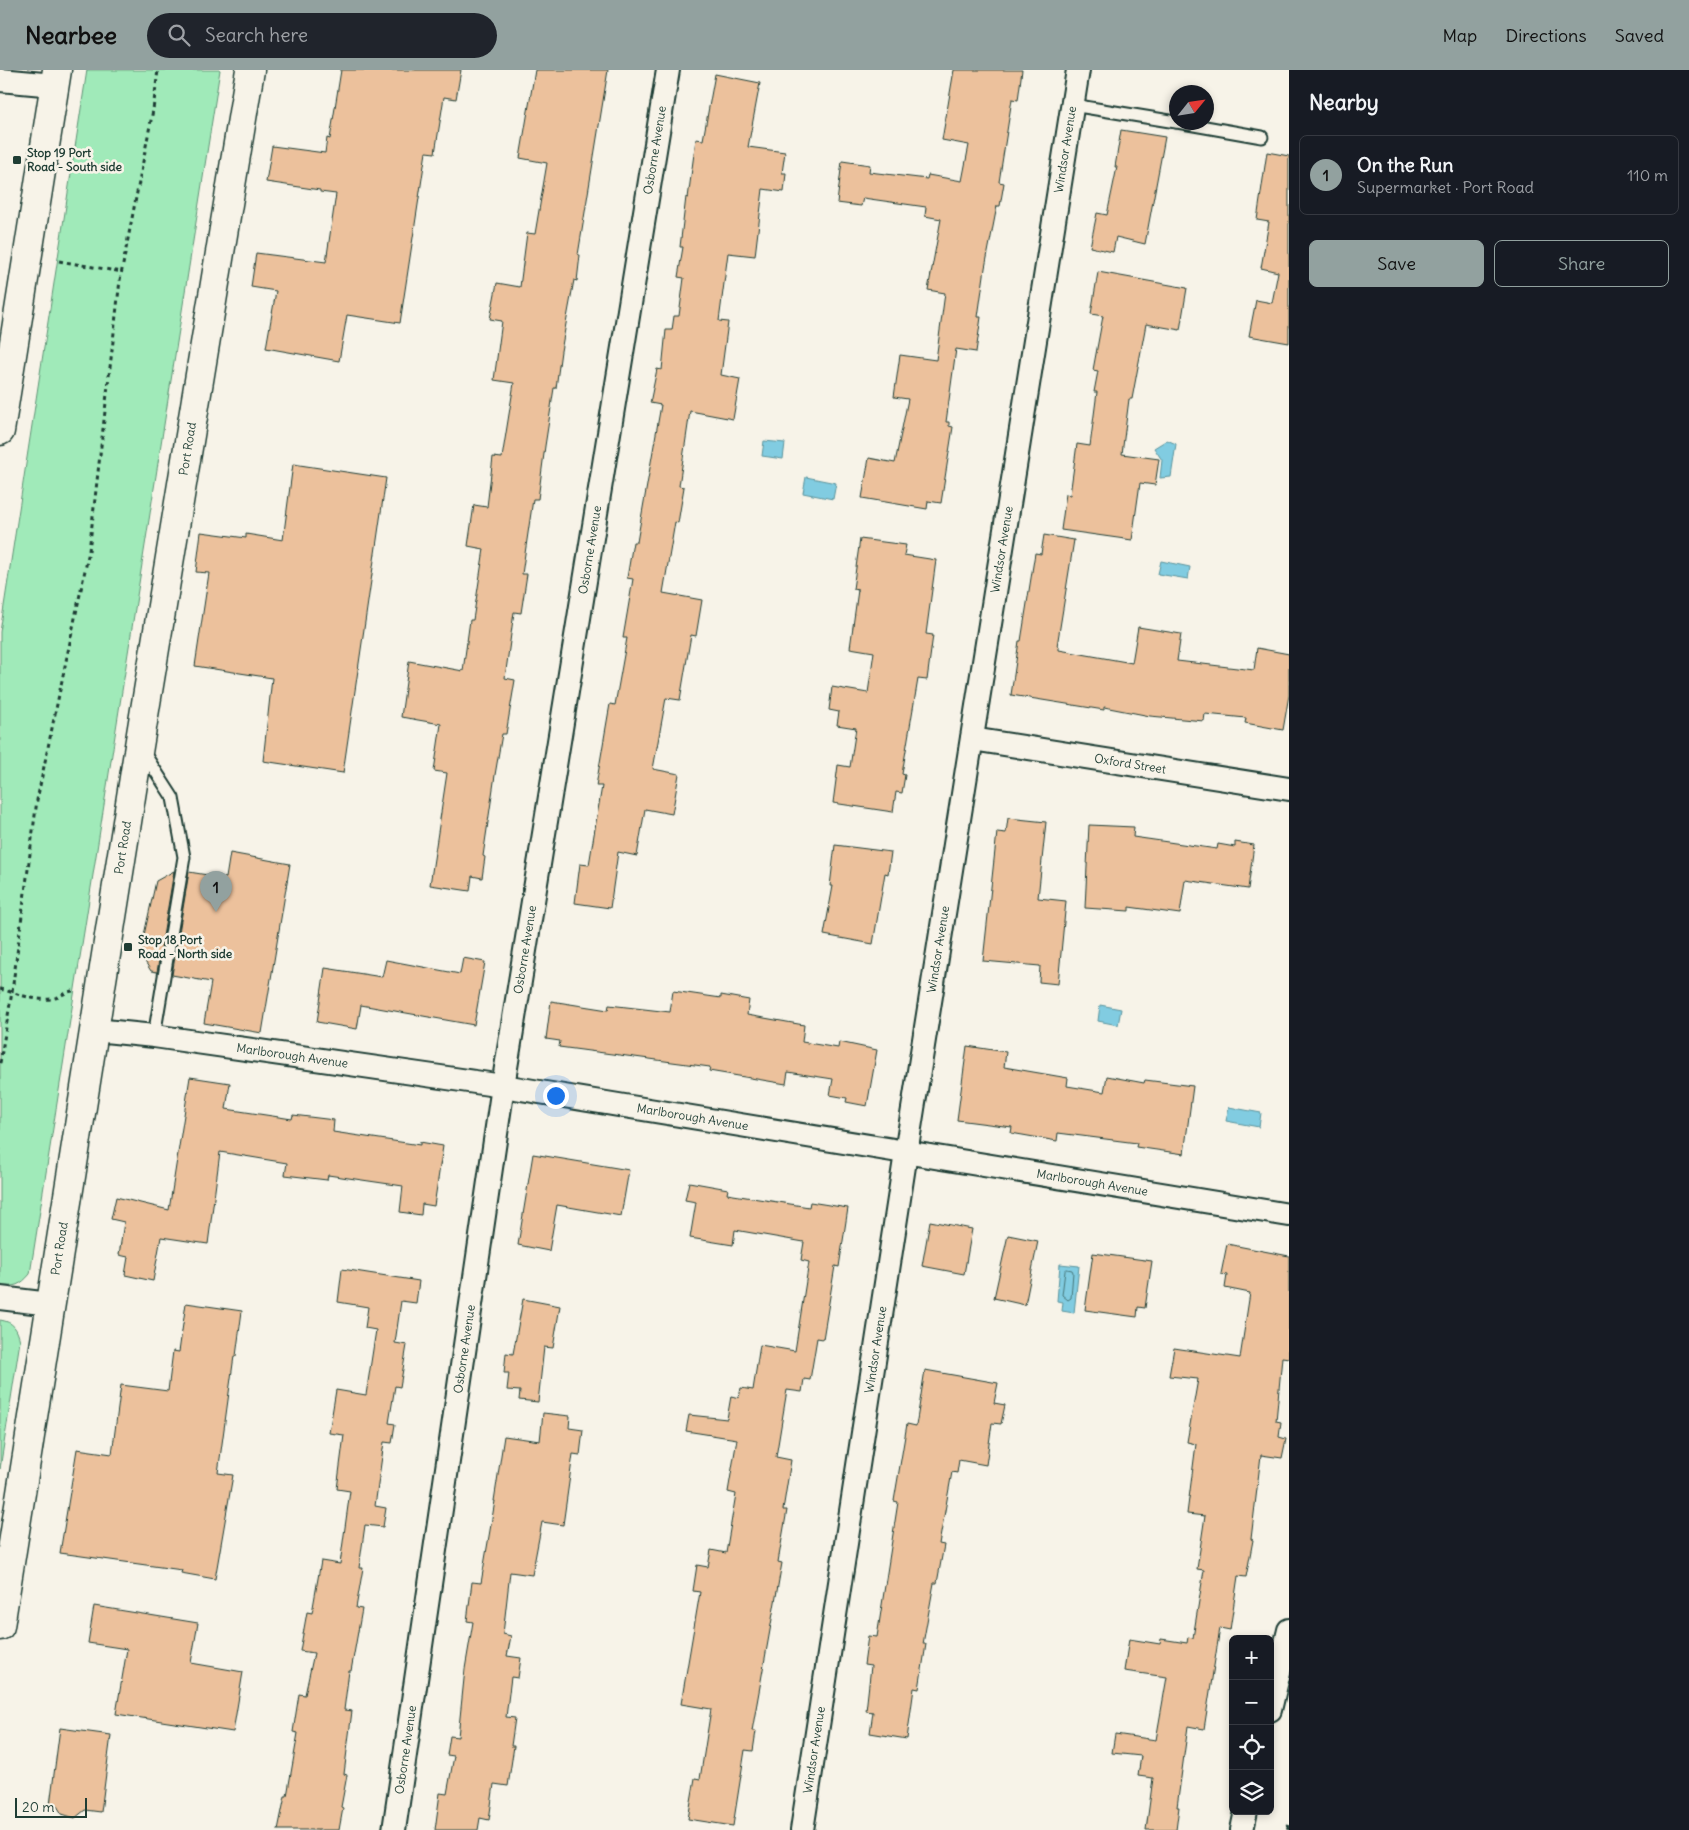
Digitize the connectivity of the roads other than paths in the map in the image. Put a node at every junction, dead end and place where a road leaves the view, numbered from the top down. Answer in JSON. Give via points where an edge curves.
{"nodes":[{"id":1,"x":250,"y":70,"type":"edge"},
{"id":2,"x":668,"y":70,"type":"edge"},
{"id":3,"x":1078,"y":70,"type":"edge"},
{"id":4,"x":56,"y":78,"type":"edge"},
{"id":5,"x":0,"y":80,"type":"edge"},
{"id":6,"x":1072,"y":104,"type":"junction"},
{"id":7,"x":1169,"y":121,"type":"edge"},
{"id":8,"x":1214,"y":129,"type":"edge"},
{"id":9,"x":1262,"y":137,"type":"dead end"},
{"id":10,"x":0,"y":431,"type":"edge"},
{"id":11,"x":972,"y":739,"type":"junction"},
{"id":12,"x":139,"y":746,"type":"junction"},
{"id":13,"x":1289,"y":789,"type":"edge"},
{"id":14,"x":95,"y":1030,"type":"junction"},
{"id":15,"x":154,"y":1036,"type":"junction"},
{"id":16,"x":503,"y":1086,"type":"junction"},
{"id":17,"x":906,"y":1153,"type":"junction"},
{"id":18,"x":1289,"y":1215,"type":"edge"},
{"id":19,"x":0,"y":1298,"type":"edge"},
{"id":20,"x":50,"y":1304,"type":"junction"},
{"id":21,"x":0,"y":1626,"type":"edge"},
{"id":22,"x":1289,"y":1630,"type":"edge"},
{"id":23,"x":1274,"y":1693,"type":"edge"},
{"id":24,"x":1245,"y":1815,"type":"edge"},
{"id":25,"x":394,"y":1830,"type":"edge"},
{"id":26,"x":802,"y":1830,"type":"edge"},
{"id":27,"x":1242,"y":1830,"type":"edge"}],
"edges":[{"from":1,"to":12,"type":"highway","name":"Port Road"},
{"from":2,"to":16,"type":"street","name":"Osborne Avenue"},
{"from":3,"to":6,"type":"street","name":"Windsor Avenue"},
{"from":4,"to":5,"type":"street"},
{"from":4,"to":10,"type":"highway"},
{"from":6,"to":7,"type":"lane"},
{"from":6,"to":11,"type":"street","name":"Windsor Avenue"},
{"from":8,"to":9,"type":"lane"},
{"from":11,"to":13,"type":"street","name":"Oxford Street"},
{"from":11,"to":17,"type":"street","name":"Windsor Avenue"},
{"from":12,"to":14,"type":"highway","name":"Port Road"},
{"from":12,"to":15,"type":"lane","via":[[173,798],[184,857]]},
{"from":14,"to":15,"type":"street","name":"Marlborough Avenue"},
{"from":14,"to":20,"type":"highway","name":"Port Road"},
{"from":15,"to":16,"type":"street","name":"Marlborough Avenue"},
{"from":16,"to":17,"type":"street","name":"Marlborough Avenue"},
{"from":16,"to":25,"type":"street","name":"Osborne Avenue"},
{"from":17,"to":18,"type":"street","name":"Marlborough Avenue"},
{"from":17,"to":26,"type":"street","name":"Windsor Avenue"},
{"from":19,"to":20,"type":"street"},
{"from":20,"to":21,"type":"highway","name":"Port Road"},
{"from":22,"to":23,"type":"street"},
{"from":24,"to":27,"type":"street"}]}
